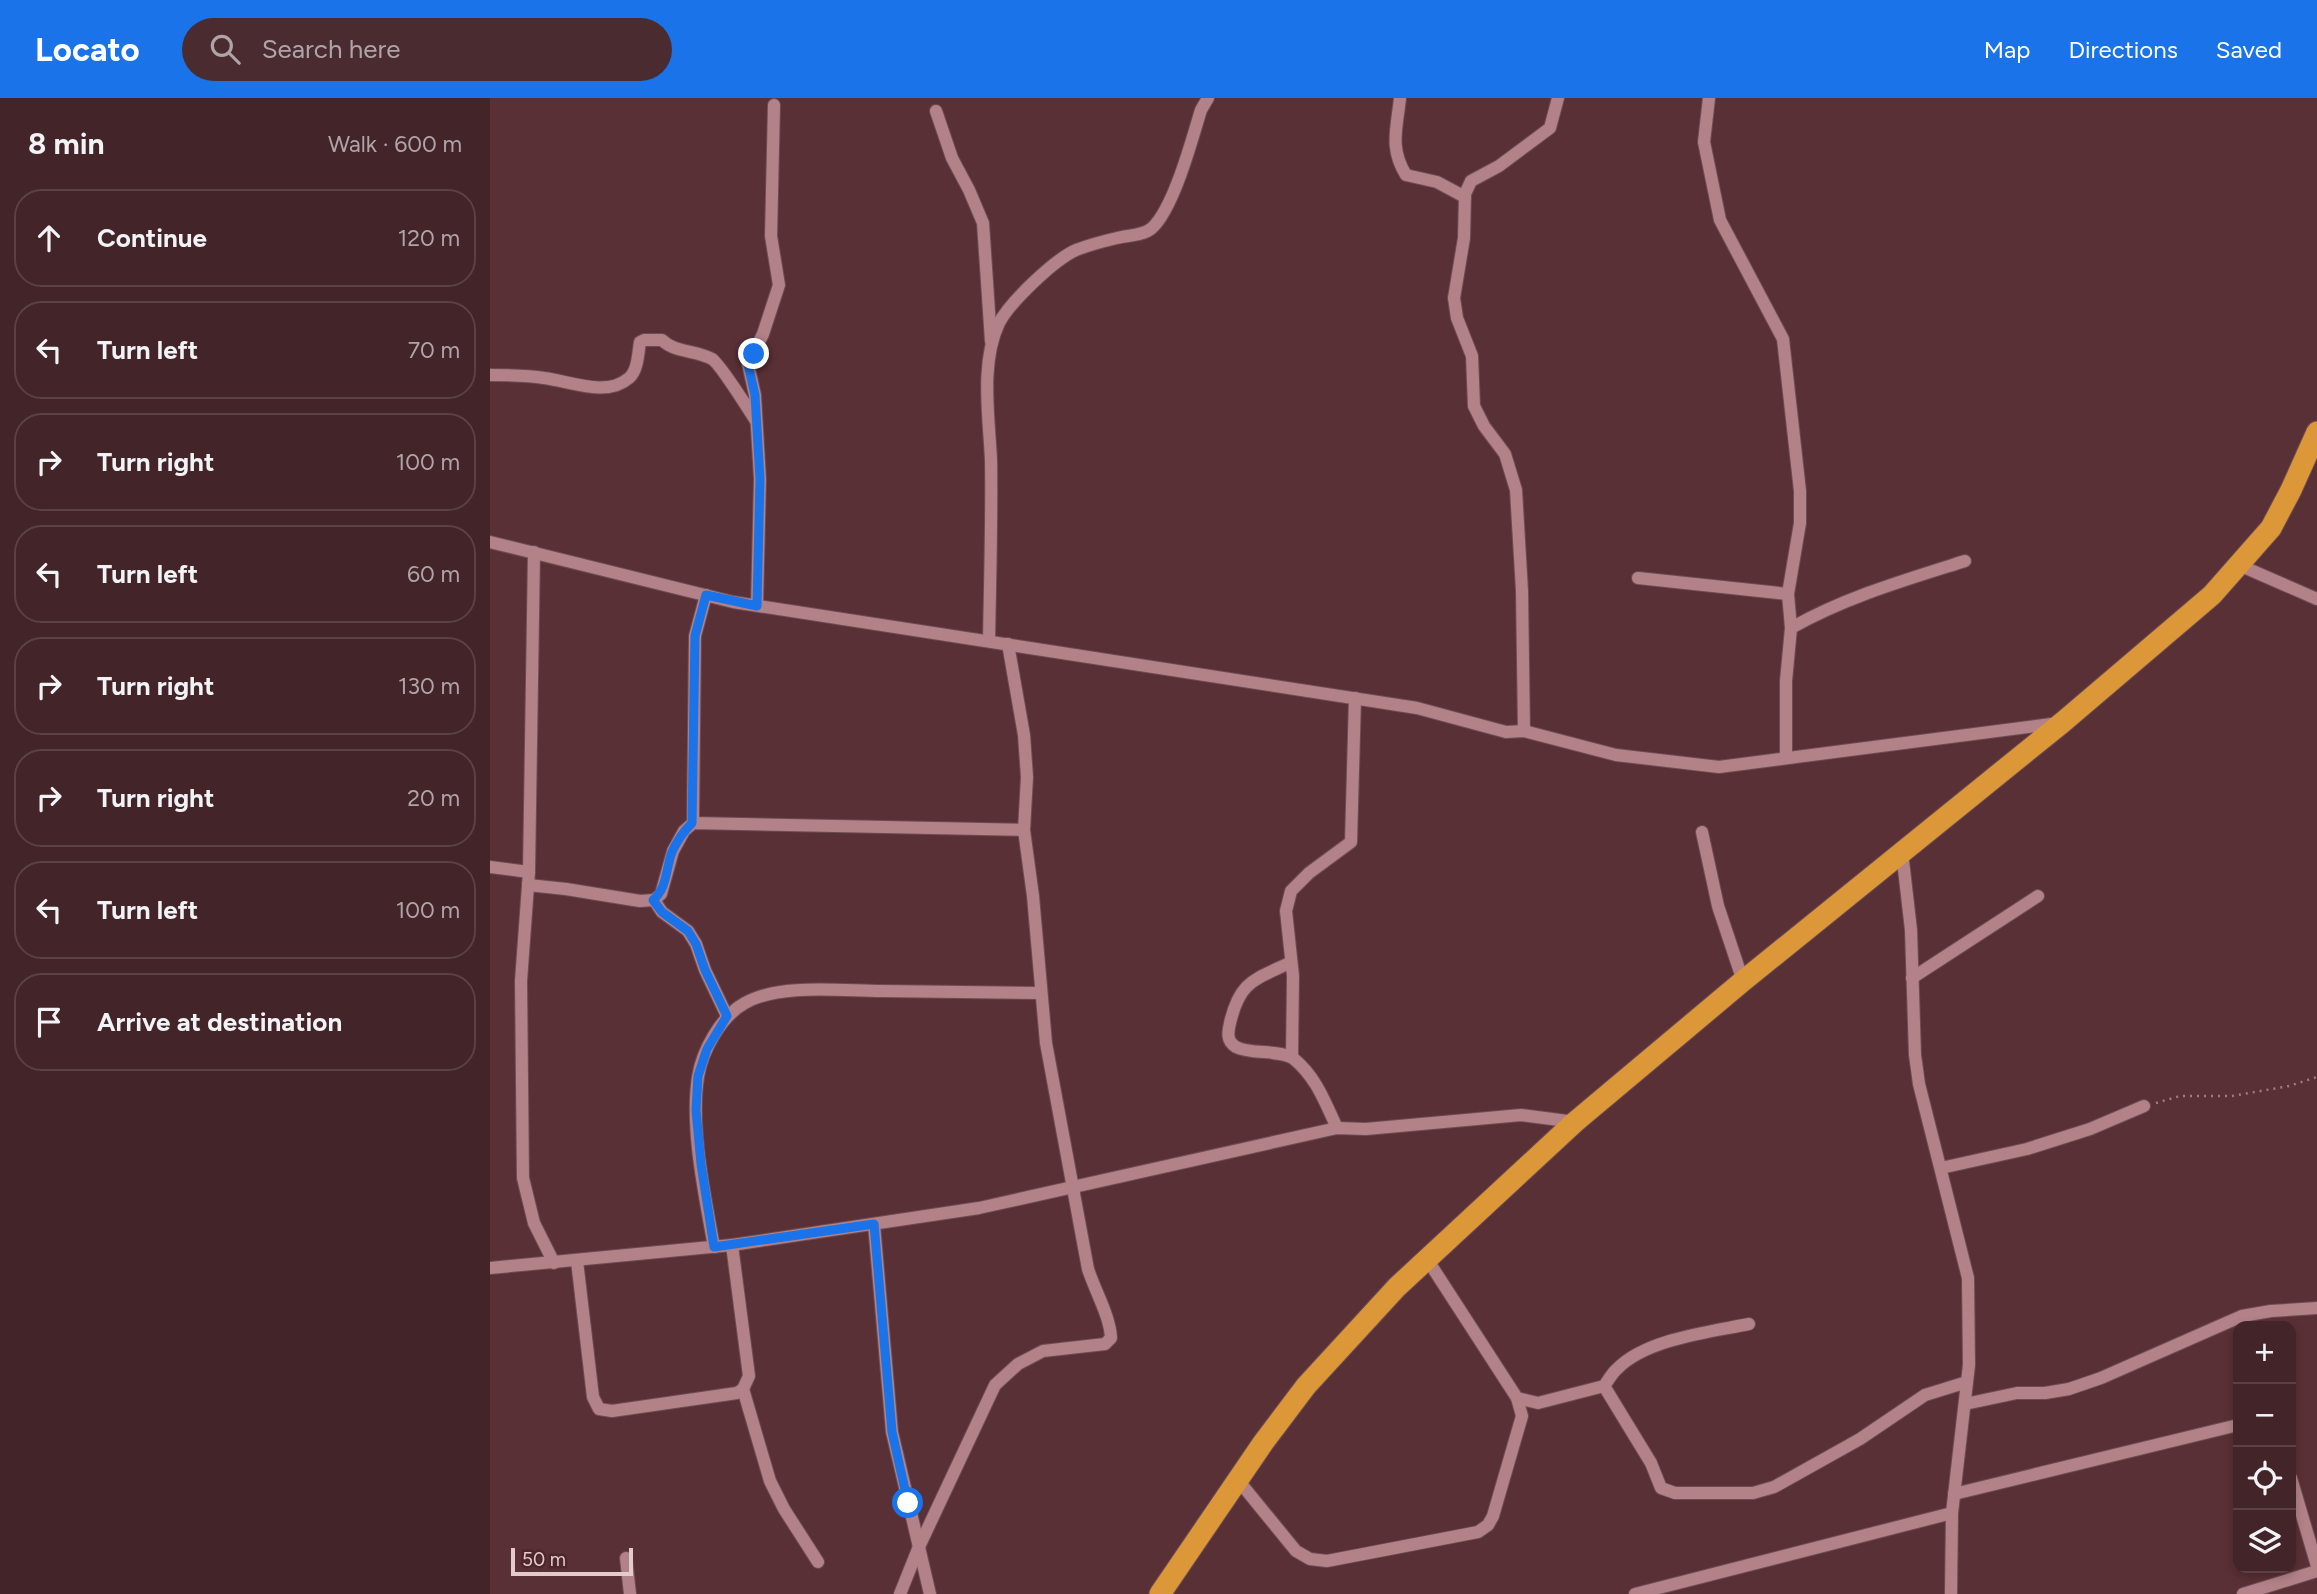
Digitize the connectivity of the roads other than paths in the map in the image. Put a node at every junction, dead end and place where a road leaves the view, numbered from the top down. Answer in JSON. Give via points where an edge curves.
{"nodes":[{"id":1,"x":1208,"y":98,"type":"edge"},
{"id":2,"x":1401,"y":98,"type":"edge"},
{"id":3,"x":1558,"y":98,"type":"edge"},
{"id":4,"x":1709,"y":98,"type":"edge"},
{"id":5,"x":774,"y":104,"type":"dead end"},
{"id":6,"x":936,"y":111,"type":"dead end"},
{"id":7,"x":1465,"y":197,"type":"junction"},
{"id":8,"x":991,"y":348,"type":"junction"},
{"id":9,"x":490,"y":375,"type":"edge"},
{"id":10,"x":757,"y":421,"type":"junction"},
{"id":11,"x":2317,"y":432,"type":"edge"},
{"id":12,"x":490,"y":542,"type":"edge"},
{"id":13,"x":534,"y":552,"type":"junction"},
{"id":14,"x":1965,"y":561,"type":"dead end"},
{"id":15,"x":2239,"y":565,"type":"junction"},
{"id":16,"x":1638,"y":578,"type":"dead end"},
{"id":17,"x":1788,"y":594,"type":"junction"},
{"id":18,"x":706,"y":595,"type":"junction"},
{"id":19,"x":2317,"y":599,"type":"edge"},
{"id":20,"x":757,"y":606,"type":"junction"},
{"id":21,"x":1791,"y":628,"type":"junction"},
{"id":22,"x":989,"y":641,"type":"junction"},
{"id":23,"x":1008,"y":644,"type":"junction"},
{"id":24,"x":1355,"y":698,"type":"junction"},
{"id":25,"x":2063,"y":722,"type":"junction"},
{"id":26,"x":1524,"y":732,"type":"junction"},
{"id":27,"x":1786,"y":758,"type":"junction"},
{"id":28,"x":692,"y":823,"type":"junction"},
{"id":29,"x":1024,"y":830,"type":"junction"},
{"id":30,"x":1702,"y":832,"type":"dead end"},
{"id":31,"x":1902,"y":852,"type":"junction"},
{"id":32,"x":490,"y":867,"type":"edge"},
{"id":33,"x":528,"y":879,"type":"junction"},
{"id":34,"x":2038,"y":896,"type":"dead end"},
{"id":35,"x":653,"y":900,"type":"junction"},
{"id":36,"x":1291,"y":962,"type":"junction"},
{"id":37,"x":1912,"y":978,"type":"junction"},
{"id":38,"x":1743,"y":981,"type":"junction"},
{"id":39,"x":1041,"y":993,"type":"junction"},
{"id":40,"x":727,"y":1016,"type":"junction"},
{"id":41,"x":1292,"y":1057,"type":"junction"},
{"id":42,"x":2144,"y":1106,"type":"road end"},
{"id":43,"x":1575,"y":1122,"type":"junction"},
{"id":44,"x":1337,"y":1128,"type":"junction"},
{"id":45,"x":1941,"y":1168,"type":"junction"},
{"id":46,"x":1072,"y":1188,"type":"junction"},
{"id":47,"x":874,"y":1224,"type":"junction"},
{"id":48,"x":732,"y":1245,"type":"junction"},
{"id":49,"x":714,"y":1247,"type":"junction"},
{"id":50,"x":1427,"y":1259,"type":"junction"},
{"id":51,"x":577,"y":1261,"type":"junction"},
{"id":52,"x":554,"y":1263,"type":"junction"},
{"id":53,"x":490,"y":1268,"type":"edge"},
{"id":54,"x":2317,"y":1308,"type":"edge"},
{"id":55,"x":1749,"y":1324,"type":"dead end"},
{"id":56,"x":1967,"y":1382,"type":"junction"},
{"id":57,"x":1604,"y":1387,"type":"junction"},
{"id":58,"x":743,"y":1389,"type":"junction"},
{"id":59,"x":1517,"y":1398,"type":"junction"},
{"id":60,"x":1538,"y":1403,"type":"junction"},
{"id":61,"x":1965,"y":1404,"type":"junction"},
{"id":62,"x":1521,"y":1416,"type":"junction"},
{"id":63,"x":2233,"y":1426,"type":"edge"},
{"id":64,"x":1238,"y":1480,"type":"junction"},
{"id":65,"x":1954,"y":1494,"type":"junction"},
{"id":66,"x":2296,"y":1495,"type":"edge"},
{"id":67,"x":1952,"y":1513,"type":"junction"},
{"id":68,"x":918,"y":1549,"type":"junction"},
{"id":69,"x":626,"y":1558,"type":"dead end"},
{"id":70,"x":818,"y":1562,"type":"dead end"},
{"id":71,"x":2317,"y":1568,"type":"edge"},
{"id":72,"x":630,"y":1594,"type":"edge"},
{"id":73,"x":900,"y":1594,"type":"edge"},
{"id":74,"x":930,"y":1594,"type":"edge"},
{"id":75,"x":1160,"y":1594,"type":"edge"},
{"id":76,"x":1635,"y":1594,"type":"edge"},
{"id":77,"x":1951,"y":1594,"type":"edge"},
{"id":78,"x":2243,"y":1594,"type":"edge"}],
"edges":[{"from":1,"to":8,"type":"street","via":[[1171,199],[1152,228],[1076,251],[1055,264],[1023,292],[1000,322]]},
{"from":2,"to":7,"type":"street","via":[[1395,150],[1406,175],[1437,182]]},
{"from":3,"to":7,"type":"street","via":[[1550,128],[1471,181]]},
{"from":4,"to":17,"type":"street","via":[[1704,142],[1720,220],[1783,339],[1800,491],[1800,523]]},
{"from":5,"to":10,"type":"street","via":[[771,236],[779,285],[748,364]]},
{"from":6,"to":8,"type":"street","via":[[952,158],[983,222]]},
{"from":7,"to":26,"type":"street","via":[[1454,298],[1472,356],[1474,406],[1505,454],[1516,490]]},
{"from":8,"to":22,"type":"street","via":[[986,405]]},
{"from":9,"to":10,"type":"street","via":[[610,386],[628,379],[634,371],[640,342],[662,340],[712,359]]},
{"from":10,"to":20,"type":"street"},
{"from":11,"to":15,"type":"highway","via":[[2271,528]]},
{"from":12,"to":13,"type":"street"},
{"from":13,"to":18,"type":"street"},
{"from":13,"to":33,"type":"street"},
{"from":14,"to":21,"type":"street","via":[[1873,590]]},
{"from":15,"to":19,"type":"street"},
{"from":15,"to":25,"type":"highway","via":[[2213,595]]},
{"from":16,"to":17,"type":"street"},
{"from":17,"to":21,"type":"street"},
{"from":18,"to":20,"type":"street"},
{"from":18,"to":28,"type":"street","via":[[695,636]]},
{"from":20,"to":22,"type":"street"},
{"from":21,"to":27,"type":"street"},
{"from":22,"to":23,"type":"street"},
{"from":23,"to":24,"type":"street"},
{"from":23,"to":29,"type":"street","via":[[1024,735]]},
{"from":24,"to":26,"type":"street","via":[[1417,708],[1506,732]]},
{"from":24,"to":36,"type":"street","via":[[1351,842],[1291,891],[1286,911]]},
{"from":25,"to":27,"type":"street"},
{"from":25,"to":31,"type":"highway"},
{"from":26,"to":27,"type":"street","via":[[1616,755],[1719,767]]},
{"from":28,"to":29,"type":"street"},
{"from":28,"to":35,"type":"street","via":[[673,851],[661,894]]},
{"from":29,"to":39,"type":"street"},
{"from":30,"to":38,"type":"street","via":[[1718,906]]},
{"from":31,"to":37,"type":"street"},
{"from":31,"to":38,"type":"highway"},
{"from":32,"to":33,"type":"street"},
{"from":33,"to":35,"type":"street","via":[[566,889]]},
{"from":33,"to":52,"type":"street","via":[[521,981],[523,1178],[534,1223]]},
{"from":34,"to":37,"type":"street"},
{"from":35,"to":40,"type":"street","via":[[688,931]]},
{"from":36,"to":41,"type":"street"},
{"from":36,"to":41,"type":"street","via":[[1242,989],[1227,1034],[1239,1049]]},
{"from":37,"to":45,"type":"street","via":[[1916,1065]]},
{"from":38,"to":43,"type":"highway"},
{"from":39,"to":40,"type":"street","via":[[773,993],[746,1002]]},
{"from":39,"to":46,"type":"street"},
{"from":40,"to":49,"type":"street","via":[[707,1049],[698,1076],[696,1110]]},
{"from":41,"to":44,"type":"street","via":[[1316,1082]]},
{"from":42,"to":45,"type":"street","via":[[2027,1149]]},
{"from":43,"to":44,"type":"street","via":[[1521,1115]]},
{"from":43,"to":50,"type":"highway"},
{"from":44,"to":46,"type":"street"},
{"from":45,"to":56,"type":"street","via":[[1968,1278]]},
{"from":46,"to":47,"type":"street"},
{"from":46,"to":68,"type":"street","via":[[1088,1269],[1111,1338],[1105,1344],[1043,1351],[1004,1374],[968,1438]]},
{"from":47,"to":48,"type":"street"},
{"from":47,"to":68,"type":"street","via":[[892,1432]]},
{"from":48,"to":49,"type":"street"},
{"from":48,"to":58,"type":"street","via":[[749,1376]]},
{"from":49,"to":51,"type":"street"},
{"from":50,"to":59,"type":"street"},
{"from":50,"to":64,"type":"highway","via":[[1306,1386]]},
{"from":51,"to":52,"type":"street"},
{"from":51,"to":58,"type":"street","via":[[593,1397],[599,1409],[612,1411]]},
{"from":52,"to":53,"type":"street"},
{"from":54,"to":61,"type":"street","via":[[2242,1316],[2101,1378],[2045,1393],[2017,1393]]},
{"from":55,"to":57,"type":"street","via":[[1640,1353],[1617,1368]]},
{"from":56,"to":57,"type":"street","via":[[1924,1395],[1860,1439],[1774,1487],[1753,1493],[1675,1493],[1661,1488],[1651,1463]]},
{"from":56,"to":61,"type":"street"},
{"from":57,"to":60,"type":"street"},
{"from":58,"to":70,"type":"street","via":[[770,1481]]},
{"from":59,"to":60,"type":"street"},
{"from":59,"to":62,"type":"street"},
{"from":60,"to":62,"type":"street"},
{"from":61,"to":65,"type":"street"},
{"from":62,"to":64,"type":"street","via":[[1493,1516],[1478,1532],[1327,1561],[1310,1559],[1296,1551]]},
{"from":63,"to":65,"type":"street"},
{"from":64,"to":75,"type":"highway"},
{"from":65,"to":67,"type":"street"},
{"from":66,"to":71,"type":"street"},
{"from":67,"to":76,"type":"street"},
{"from":67,"to":77,"type":"street"},
{"from":68,"to":73,"type":"street"},
{"from":68,"to":74,"type":"street"},
{"from":69,"to":72,"type":"street"},
{"from":71,"to":78,"type":"street"}]}
